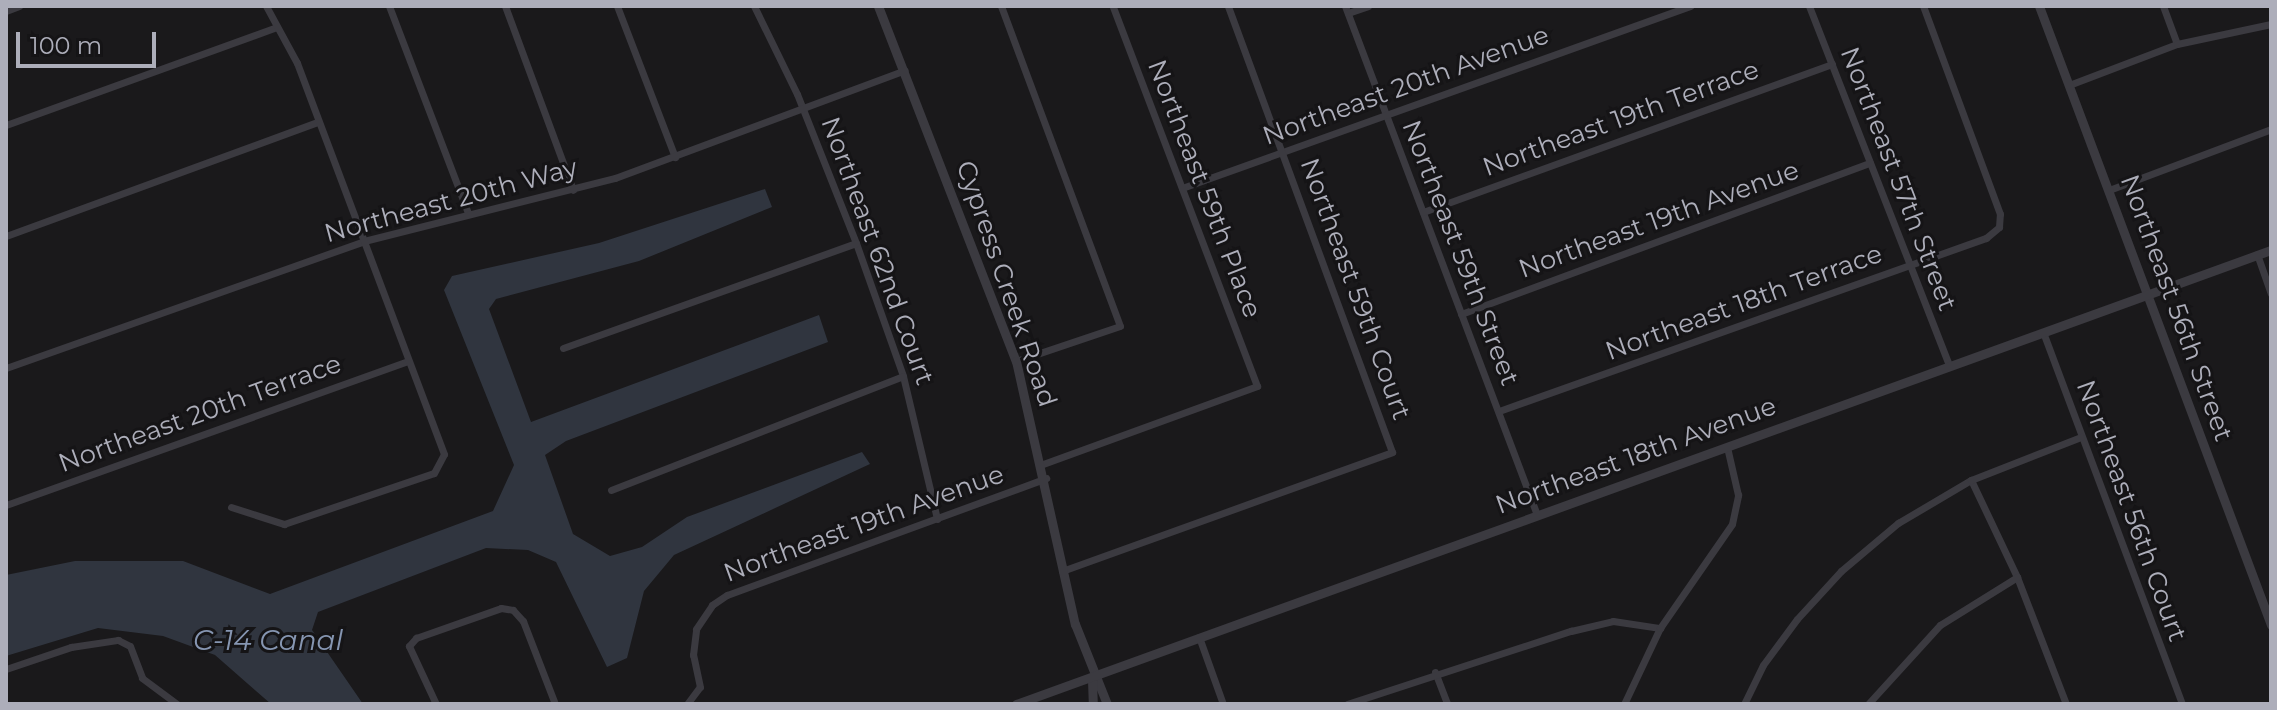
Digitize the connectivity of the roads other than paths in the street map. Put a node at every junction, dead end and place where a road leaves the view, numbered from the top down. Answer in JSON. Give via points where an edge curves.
{"nodes":[{"id":1,"x":19,"y":6,"type":"edge"},
{"id":2,"x":266,"y":6,"type":"edge"},
{"id":3,"x":389,"y":6,"type":"edge"},
{"id":4,"x":505,"y":6,"type":"edge"},
{"id":5,"x":617,"y":6,"type":"edge"},
{"id":6,"x":754,"y":6,"type":"edge"},
{"id":7,"x":878,"y":6,"type":"edge"},
{"id":8,"x":1001,"y":6,"type":"edge"},
{"id":9,"x":1113,"y":6,"type":"edge"},
{"id":10,"x":1228,"y":6,"type":"edge"},
{"id":11,"x":1368,"y":6,"type":"edge"},
{"id":12,"x":1690,"y":6,"type":"edge"},
{"id":13,"x":1809,"y":6,"type":"edge"},
{"id":14,"x":1923,"y":6,"type":"edge"},
{"id":15,"x":2039,"y":6,"type":"edge"},
{"id":16,"x":2163,"y":6,"type":"edge"},
{"id":17,"x":1347,"y":10,"type":"edge"},
{"id":18,"x":6,"y":11,"type":"edge"},
{"id":19,"x":2271,"y":24,"type":"edge"},
{"id":20,"x":277,"y":27,"type":"junction"},
{"id":21,"x":2177,"y":44,"type":"junction"},
{"id":22,"x":1832,"y":64,"type":"junction"},
{"id":23,"x":905,"y":70,"type":"junction"},
{"id":24,"x":2069,"y":85,"type":"junction"},
{"id":25,"x":802,"y":108,"type":"junction"},
{"id":26,"x":1386,"y":115,"type":"junction"},
{"id":27,"x":318,"y":122,"type":"junction"},
{"id":28,"x":6,"y":125,"type":"edge"},
{"id":29,"x":2271,"y":129,"type":"edge"},
{"id":30,"x":1284,"y":151,"type":"junction"},
{"id":31,"x":675,"y":157,"type":"junction"},
{"id":32,"x":1870,"y":163,"type":"junction"},
{"id":33,"x":1182,"y":188,"type":"junction"},
{"id":34,"x":573,"y":190,"type":"junction"},
{"id":35,"x":2109,"y":190,"type":"junction"},
{"id":36,"x":1423,"y":212,"type":"junction"},
{"id":37,"x":468,"y":213,"type":"junction"},
{"id":38,"x":6,"y":236,"type":"edge"},
{"id":39,"x":364,"y":241,"type":"junction"},
{"id":40,"x":856,"y":243,"type":"junction"},
{"id":41,"x":2271,"y":250,"type":"edge"},
{"id":42,"x":2257,"y":254,"type":"junction"},
{"id":43,"x":1910,"y":265,"type":"junction"},
{"id":44,"x":2271,"y":294,"type":"edge"},
{"id":45,"x":2148,"y":295,"type":"junction"},
{"id":46,"x":1461,"y":314,"type":"junction"},
{"id":47,"x":2043,"y":332,"type":"junction"},
{"id":48,"x":563,"y":348,"type":"dead end"},
{"id":49,"x":408,"y":361,"type":"junction"},
{"id":50,"x":1016,"y":361,"type":"junction"},
{"id":51,"x":1949,"y":366,"type":"junction"},
{"id":52,"x":6,"y":368,"type":"edge"},
{"id":53,"x":903,"y":376,"type":"junction"},
{"id":54,"x":1499,"y":411,"type":"junction"},
{"id":55,"x":2081,"y":437,"type":"junction"},
{"id":56,"x":1727,"y":447,"type":"junction"},
{"id":57,"x":1043,"y":464,"type":"junction"},
{"id":58,"x":1046,"y":478,"type":"junction"},
{"id":59,"x":1971,"y":480,"type":"junction"},
{"id":60,"x":611,"y":490,"type":"dead end"},
{"id":61,"x":6,"y":505,"type":"edge"},
{"id":62,"x":231,"y":507,"type":"dead end"},
{"id":63,"x":1537,"y":515,"type":"junction"},
{"id":64,"x":937,"y":519,"type":"junction"},
{"id":65,"x":1062,"y":571,"type":"junction"},
{"id":66,"x":2017,"y":577,"type":"junction"},
{"id":67,"x":2271,"y":625,"type":"edge"},
{"id":68,"x":1660,"y":628,"type":"junction"},
{"id":69,"x":1199,"y":637,"type":"junction"},
{"id":70,"x":6,"y":669,"type":"edge"},
{"id":71,"x":1435,"y":672,"type":"junction"},
{"id":72,"x":1092,"y":677,"type":"junction"},
{"id":73,"x":177,"y":704,"type":"edge"},
{"id":74,"x":436,"y":704,"type":"edge"},
{"id":75,"x":555,"y":704,"type":"edge"},
{"id":76,"x":687,"y":704,"type":"edge"},
{"id":77,"x":1016,"y":704,"type":"edge"},
{"id":78,"x":1093,"y":704,"type":"edge"},
{"id":79,"x":1107,"y":704,"type":"edge"},
{"id":80,"x":1223,"y":704,"type":"edge"},
{"id":81,"x":1347,"y":704,"type":"edge"},
{"id":82,"x":1447,"y":704,"type":"edge"},
{"id":83,"x":1624,"y":704,"type":"edge"},
{"id":84,"x":1744,"y":704,"type":"edge"},
{"id":85,"x":1868,"y":704,"type":"edge"},
{"id":86,"x":2066,"y":704,"type":"edge"},
{"id":87,"x":2182,"y":704,"type":"edge"}],
"edges":[{"from":1,"to":18,"type":"street"},
{"from":2,"to":20,"type":"street"},
{"from":3,"to":37,"type":"street"},
{"from":4,"to":34,"type":"street"},
{"from":5,"to":31,"type":"street"},
{"from":6,"to":25,"type":"street","name":"Northeast 62nd Court"},
{"from":7,"to":23,"type":"street","name":"Cypress Creek Road"},
{"from":8,"to":50,"type":"street","via":[[1120,326]]},
{"from":9,"to":33,"type":"street","name":"Northeast 59th Place"},
{"from":10,"to":30,"type":"street","name":"Northeast 59th Court"},
{"from":11,"to":17,"type":"street"},
{"from":12,"to":26,"type":"street","name":"Northeast 20th Avenue"},
{"from":13,"to":22,"type":"street","name":"Northeast 57th Street"},
{"from":14,"to":43,"type":"street","name":"Northeast 18th Terrace","via":[[2000,214],[1999,227],[1986,238]]},
{"from":15,"to":24,"type":"street","name":"Northeast 56th Street"},
{"from":16,"to":21,"type":"street"},
{"from":17,"to":26,"type":"street","name":"Northeast 59th Street"},
{"from":19,"to":21,"type":"street"},
{"from":20,"to":27,"type":"street"},
{"from":20,"to":28,"type":"street"},
{"from":21,"to":24,"type":"street"},
{"from":22,"to":32,"type":"street","name":"Northeast 57th Street"},
{"from":22,"to":36,"type":"street","name":"Northeast 19th Terrace"},
{"from":23,"to":25,"type":"street","name":"Northeast 20th Way"},
{"from":23,"to":50,"type":"street","name":"Cypress Creek Road"},
{"from":24,"to":35,"type":"street","name":"Northeast 56th Street"},
{"from":25,"to":31,"type":"street","name":"Northeast 20th Way"},
{"from":25,"to":40,"type":"street","name":"Northeast 62nd Court"},
{"from":26,"to":30,"type":"street","name":"Northeast 20th Avenue"},
{"from":26,"to":36,"type":"street","name":"Northeast 59th Street"},
{"from":27,"to":38,"type":"street"},
{"from":27,"to":39,"type":"street"},
{"from":29,"to":35,"type":"street"},
{"from":30,"to":33,"type":"street","name":"Northeast 20th Avenue"},
{"from":30,"to":65,"type":"street","name":"Northeast 59th Court","via":[[1392,452]]},
{"from":31,"to":34,"type":"street","name":"Northeast 20th Way"},
{"from":32,"to":43,"type":"street","name":"Northeast 57th Street"},
{"from":32,"to":46,"type":"street","name":"Northeast 19th Avenue"},
{"from":33,"to":57,"type":"street","name":"Northeast 59th Place","via":[[1257,386]]},
{"from":34,"to":37,"type":"street","name":"Northeast 20th Way"},
{"from":35,"to":45,"type":"street","name":"Northeast 56th Street"},
{"from":36,"to":46,"type":"street","name":"Northeast 59th Street"},
{"from":37,"to":39,"type":"street","name":"Northeast 20th Way"},
{"from":39,"to":49,"type":"street"},
{"from":39,"to":52,"type":"street","name":"Northeast 20th Way"},
{"from":40,"to":48,"type":"street"},
{"from":40,"to":53,"type":"street","name":"Northeast 62nd Court"},
{"from":41,"to":42,"type":"street","name":"Northeast 18th Avenue"},
{"from":42,"to":44,"type":"street"},
{"from":42,"to":45,"type":"street","name":"Northeast 18th Avenue"},
{"from":43,"to":51,"type":"street","name":"Northeast 57th Street"},
{"from":43,"to":54,"type":"street","name":"Northeast 18th Terrace"},
{"from":45,"to":47,"type":"street","name":"Northeast 18th Avenue"},
{"from":45,"to":67,"type":"street","name":"Northeast 56th Street"},
{"from":46,"to":54,"type":"street","name":"Northeast 59th Street"},
{"from":47,"to":51,"type":"street","name":"Northeast 18th Avenue"},
{"from":47,"to":55,"type":"street","name":"Northeast 56th Court"},
{"from":49,"to":61,"type":"street","name":"Northeast 20th Terrace"},
{"from":49,"to":62,"type":"street","via":[[444,454],[434,473],[284,524]]},
{"from":50,"to":57,"type":"street","name":"Cypress Creek Road"},
{"from":51,"to":56,"type":"street","name":"Northeast 18th Avenue"},
{"from":53,"to":60,"type":"street"},
{"from":53,"to":64,"type":"street","name":"Northeast 62nd Court"},
{"from":54,"to":63,"type":"street","name":"Northeast 59th Street"},
{"from":55,"to":59,"type":"street"},
{"from":55,"to":87,"type":"street","name":"Northeast 56th Court"},
{"from":56,"to":63,"type":"street","name":"Northeast 18th Avenue"},
{"from":56,"to":68,"type":"street","via":[[1738,495],[1732,524]]},
{"from":57,"to":58,"type":"street","name":"Cypress Creek Road"},
{"from":58,"to":64,"type":"street","name":"Northeast 19th Avenue"},
{"from":58,"to":65,"type":"street","name":"Cypress Creek Road"},
{"from":59,"to":66,"type":"street"},
{"from":59,"to":84,"type":"street","via":[[1898,523],[1841,571],[1788,630]]},
{"from":63,"to":69,"type":"street","name":"Northeast 18th Avenue"},
{"from":64,"to":76,"type":"street","name":"Northeast 19th Avenue","via":[[764,579],[712,605],[694,638],[700,687]]},
{"from":65,"to":72,"type":"street","name":"Cypress Creek Road"},
{"from":66,"to":85,"type":"street","via":[[1940,625]]},
{"from":66,"to":86,"type":"street"},
{"from":68,"to":71,"type":"street","via":[[1613,621]]},
{"from":68,"to":83,"type":"street"},
{"from":69,"to":72,"type":"street","name":"Northeast 18th Avenue"},
{"from":69,"to":80,"type":"street"},
{"from":70,"to":73,"type":"street","via":[[71,647],[118,640],[130,646],[142,678]]},
{"from":71,"to":81,"type":"street"},
{"from":71,"to":82,"type":"street"},
{"from":72,"to":77,"type":"street","name":"Northeast 18th Avenue"},
{"from":72,"to":78,"type":"street","name":"Cypress Creek Road"},
{"from":72,"to":79,"type":"street","name":"Cypress Creek Road"},
{"from":74,"to":75,"type":"street","via":[[411,653],[416,638],[501,608],[513,610],[523,621]]}]}
